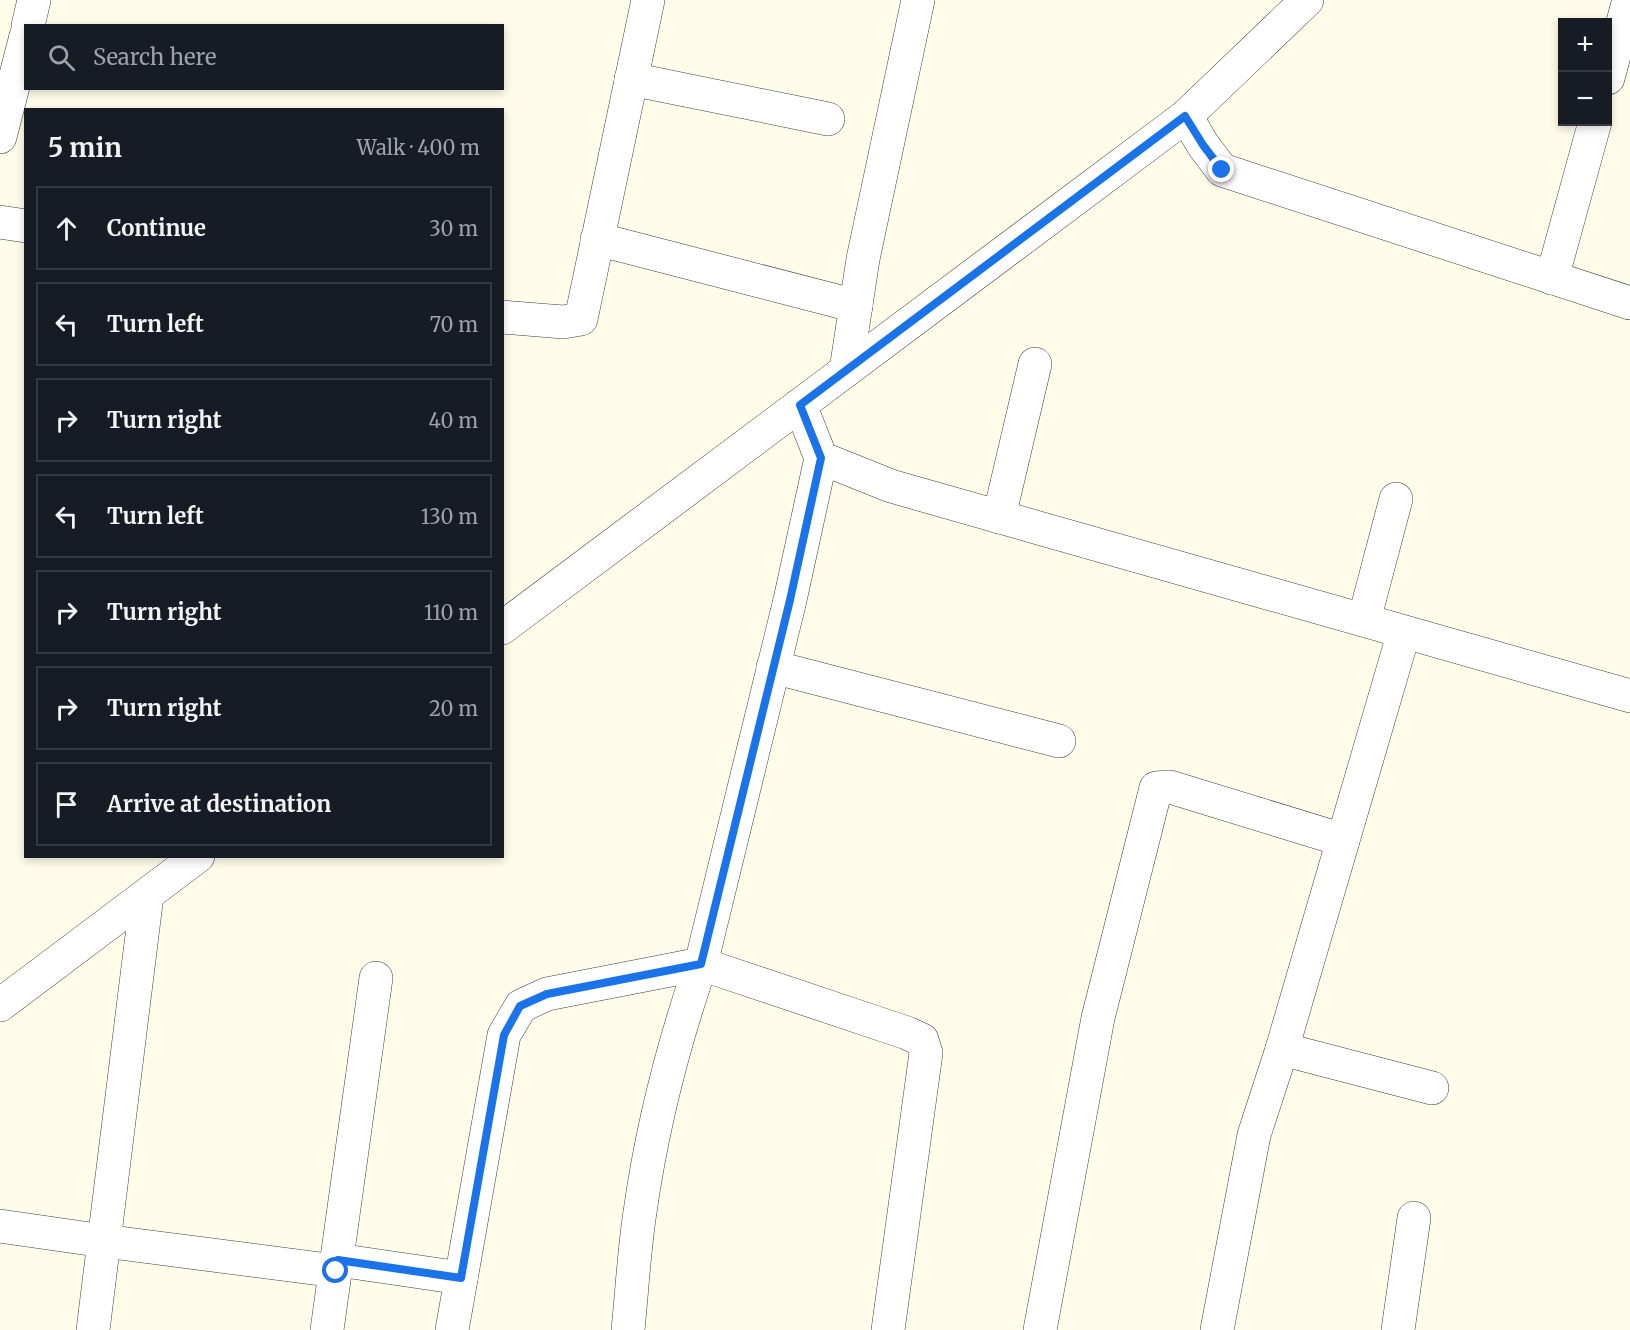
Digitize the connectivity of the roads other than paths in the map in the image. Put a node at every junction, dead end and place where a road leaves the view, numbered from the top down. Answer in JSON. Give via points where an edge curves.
{"nodes":[{"id":1,"x":34,"y":0,"type":"edge"},
{"id":2,"x":648,"y":0,"type":"edge"},
{"id":3,"x":918,"y":0,"type":"edge"},
{"id":4,"x":1306,"y":0,"type":"edge"},
{"id":5,"x":1627,"y":7,"type":"dead end"},
{"id":6,"x":28,"y":24,"type":"edge"},
{"id":7,"x":24,"y":44,"type":"edge"},
{"id":8,"x":1610,"y":72,"type":"edge"},
{"id":9,"x":631,"y":80,"type":"junction"},
{"id":10,"x":1185,"y":116,"type":"junction"},
{"id":11,"x":828,"y":118,"type":"dead end"},
{"id":12,"x":1594,"y":126,"type":"edge"},
{"id":13,"x":0,"y":138,"type":"edge"},
{"id":14,"x":0,"y":222,"type":"edge"},
{"id":15,"x":24,"y":226,"type":"edge"},
{"id":16,"x":597,"y":238,"type":"junction"},
{"id":17,"x":1552,"y":278,"type":"junction"},
{"id":18,"x":1630,"y":303,"type":"edge"},
{"id":19,"x":856,"y":306,"type":"junction"},
{"id":20,"x":504,"y":317,"type":"edge"},
{"id":21,"x":1035,"y":364,"type":"dead end"},
{"id":22,"x":846,"y":370,"type":"junction"},
{"id":23,"x":800,"y":405,"type":"junction"},
{"id":24,"x":821,"y":458,"type":"junction"},
{"id":25,"x":1396,"y":500,"type":"dead end"},
{"id":26,"x":999,"y":517,"type":"junction"},
{"id":27,"x":1364,"y":620,"type":"junction"},
{"id":28,"x":504,"y":627,"type":"edge"},
{"id":29,"x":1404,"y":632,"type":"junction"},
{"id":30,"x":774,"y":667,"type":"junction"},
{"id":31,"x":1630,"y":696,"type":"edge"},
{"id":32,"x":1059,"y":741,"type":"dead end"},
{"id":33,"x":1343,"y":840,"type":"junction"},
{"id":34,"x":195,"y":858,"type":"edge"},
{"id":35,"x":147,"y":895,"type":"junction"},
{"id":36,"x":701,"y":964,"type":"junction"},
{"id":37,"x":376,"y":978,"type":"dead end"},
{"id":38,"x":0,"y":1005,"type":"edge"},
{"id":39,"x":1282,"y":1049,"type":"junction"},
{"id":40,"x":1432,"y":1088,"type":"dead end"},
{"id":41,"x":1414,"y":1218,"type":"dead end"},
{"id":42,"x":0,"y":1226,"type":"edge"},
{"id":43,"x":104,"y":1241,"type":"junction"},
{"id":44,"x":337,"y":1265,"type":"junction"},
{"id":45,"x":461,"y":1278,"type":"junction"},
{"id":46,"x":93,"y":1330,"type":"edge"},
{"id":47,"x":327,"y":1330,"type":"edge"},
{"id":48,"x":452,"y":1330,"type":"edge"},
{"id":49,"x":628,"y":1330,"type":"edge"},
{"id":50,"x":888,"y":1330,"type":"edge"},
{"id":51,"x":1040,"y":1330,"type":"edge"},
{"id":52,"x":1217,"y":1330,"type":"edge"},
{"id":53,"x":1398,"y":1330,"type":"edge"}],
"edges":[{"from":1,"to":6,"type":"street"},
{"from":2,"to":9,"type":"street"},
{"from":3,"to":19,"type":"street"},
{"from":4,"to":10,"type":"street"},
{"from":5,"to":8,"type":"street"},
{"from":7,"to":13,"type":"street"},
{"from":9,"to":11,"type":"street"},
{"from":9,"to":16,"type":"street"},
{"from":10,"to":17,"type":"street","via":[[1222,170]]},
{"from":10,"to":22,"type":"street"},
{"from":12,"to":17,"type":"street"},
{"from":14,"to":15,"type":"street"},
{"from":16,"to":19,"type":"street"},
{"from":16,"to":20,"type":"street","via":[[581,320]]},
{"from":17,"to":18,"type":"street"},
{"from":19,"to":22,"type":"street"},
{"from":21,"to":26,"type":"street"},
{"from":22,"to":23,"type":"street"},
{"from":23,"to":24,"type":"street"},
{"from":23,"to":28,"type":"street"},
{"from":24,"to":26,"type":"street","via":[[891,486]]},
{"from":24,"to":30,"type":"street"},
{"from":25,"to":27,"type":"street"},
{"from":26,"to":27,"type":"street"},
{"from":27,"to":29,"type":"street"},
{"from":29,"to":31,"type":"street"},
{"from":29,"to":33,"type":"street"},
{"from":30,"to":32,"type":"street"},
{"from":30,"to":36,"type":"street"},
{"from":33,"to":39,"type":"street"},
{"from":33,"to":51,"type":"street","via":[[1170,787],[1156,789],[1098,1018]]},
{"from":34,"to":35,"type":"street"},
{"from":35,"to":38,"type":"street"},
{"from":35,"to":43,"type":"street"},
{"from":36,"to":45,"type":"street","via":[[547,994],[520,1006],[504,1035]]},
{"from":36,"to":49,"type":"street","via":[[681,1021],[655,1132],[640,1212]]},
{"from":36,"to":50,"type":"street","via":[[922,1040],[926,1053]]},
{"from":37,"to":44,"type":"street"},
{"from":39,"to":40,"type":"street"},
{"from":39,"to":52,"type":"street","via":[[1254,1135]]},
{"from":41,"to":53,"type":"street"},
{"from":42,"to":43,"type":"street"},
{"from":43,"to":44,"type":"street"},
{"from":43,"to":46,"type":"street"},
{"from":44,"to":45,"type":"street"},
{"from":44,"to":47,"type":"street"},
{"from":45,"to":48,"type":"street"}]}
